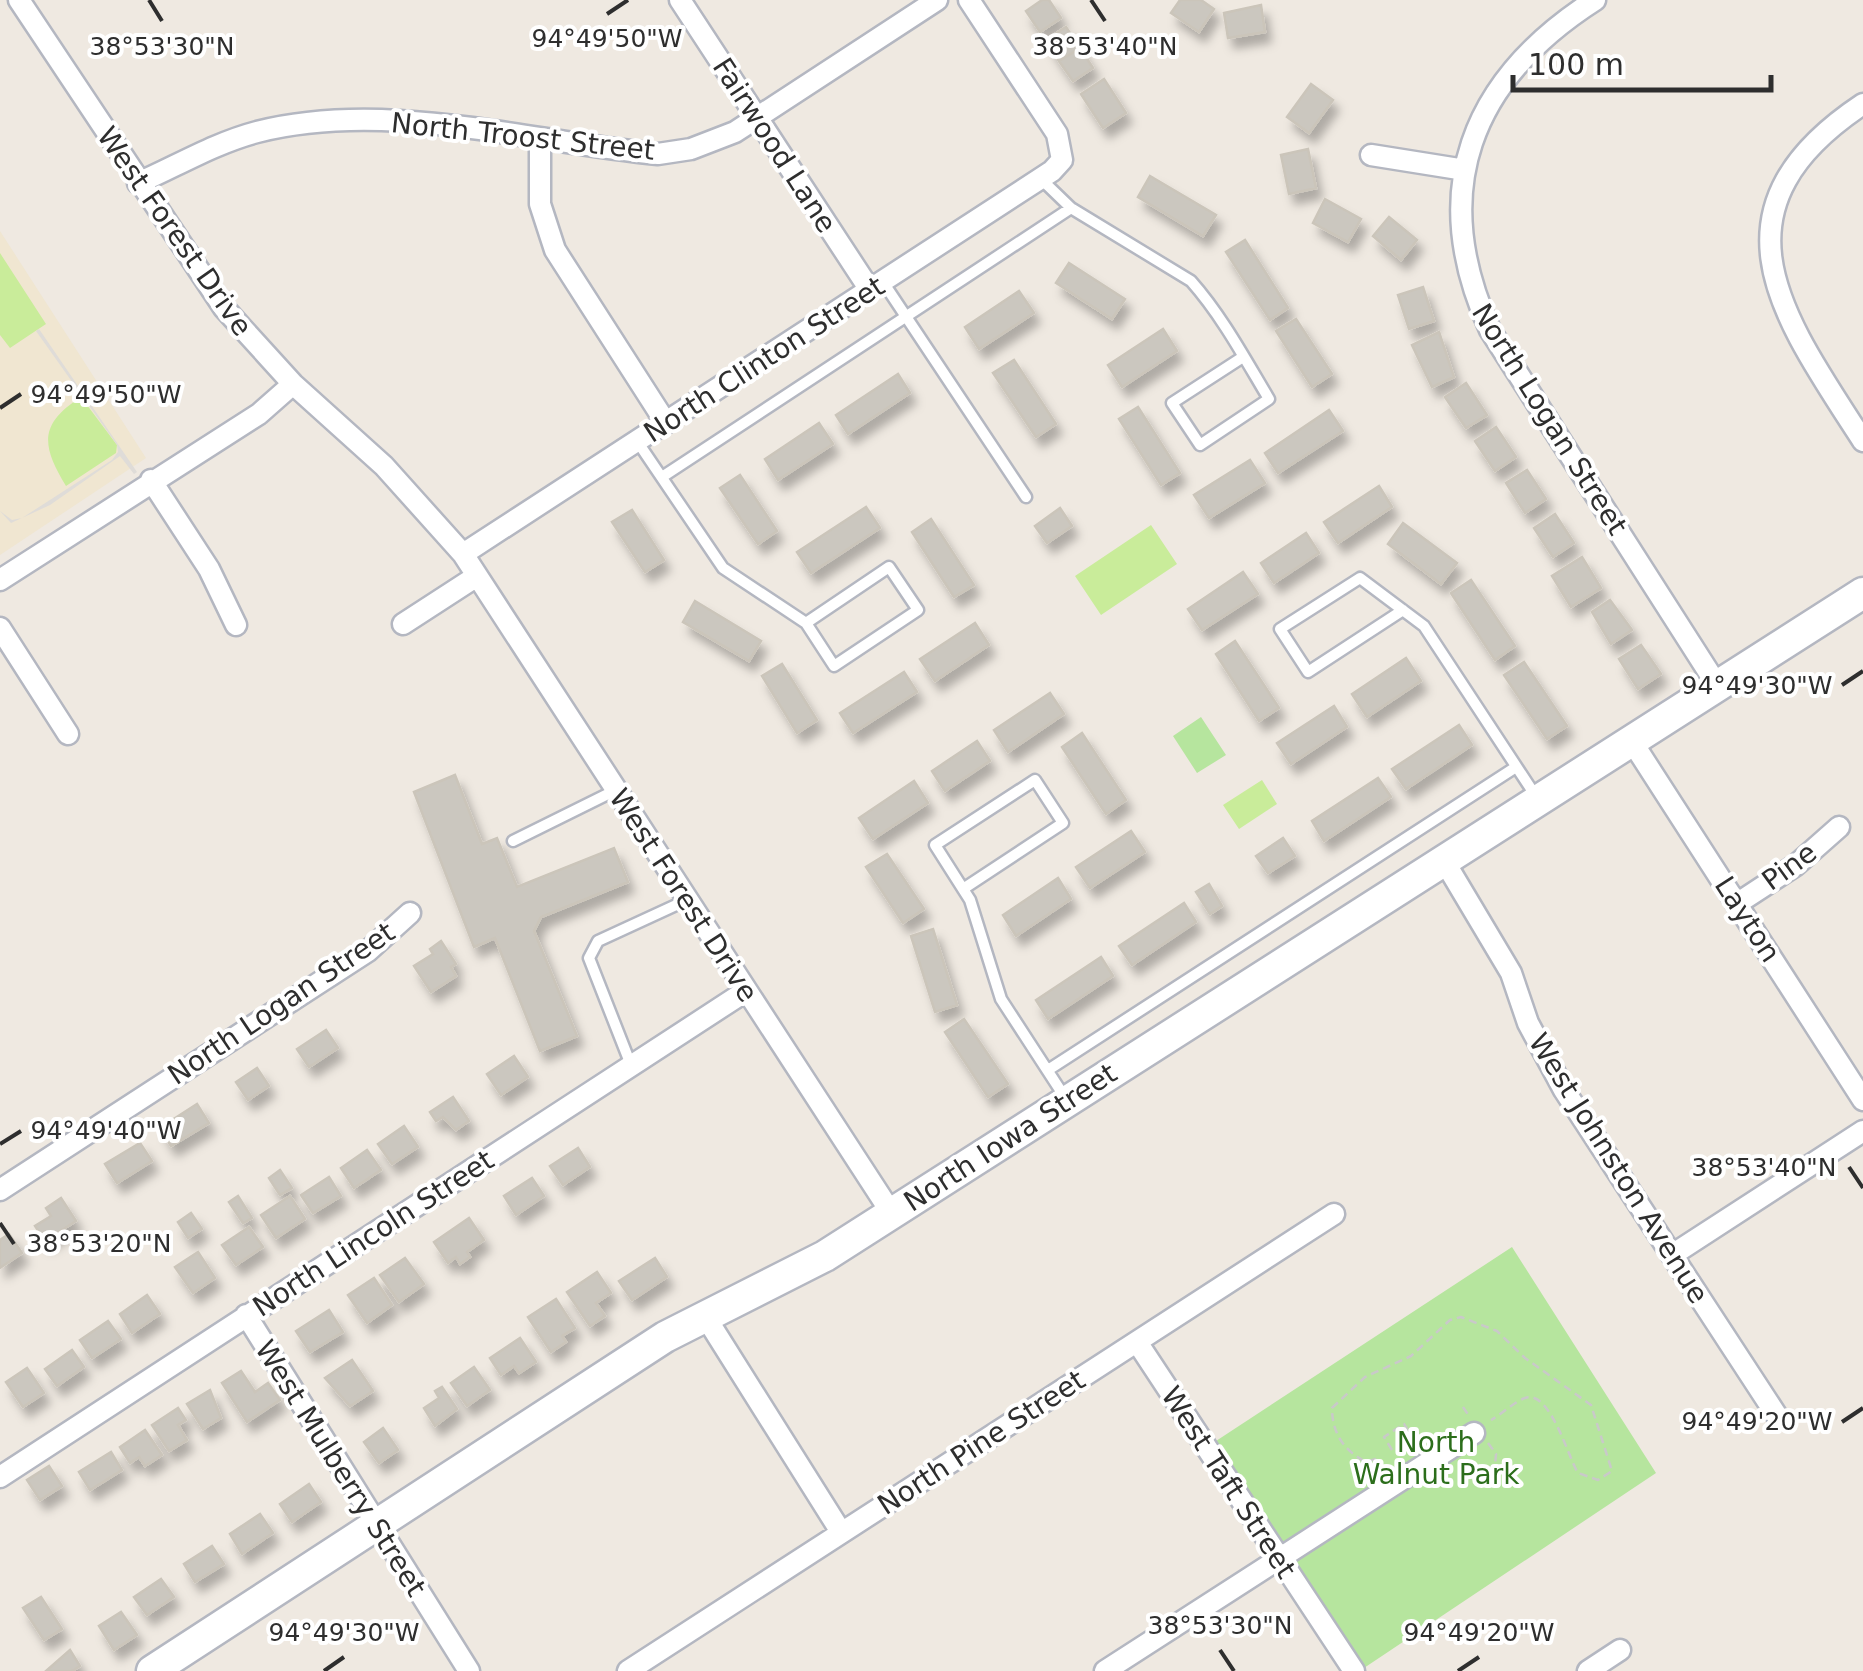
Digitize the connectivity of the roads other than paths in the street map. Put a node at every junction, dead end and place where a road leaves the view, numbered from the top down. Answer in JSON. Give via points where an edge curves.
{"nodes":[{"id":1,"x":18,"y":0,"type":"edge"},
{"id":2,"x":680,"y":0,"type":"edge"},
{"id":3,"x":938,"y":0,"type":"edge"},
{"id":4,"x":969,"y":0,"type":"edge"},
{"id":5,"x":1595,"y":0,"type":"edge"},
{"id":6,"x":1863,"y":104,"type":"edge"},
{"id":7,"x":757,"y":118,"type":"junction"},
{"id":8,"x":540,"y":140,"type":"junction"},
{"id":9,"x":1371,"y":155,"type":"dead end"},
{"id":10,"x":1465,"y":170,"type":"junction"},
{"id":11,"x":1041,"y":179,"type":"junction"},
{"id":12,"x":138,"y":183,"type":"junction"},
{"id":13,"x":1071,"y":208,"type":"junction"},
{"id":14,"x":876,"y":286,"type":"junction"},
{"id":15,"x":906,"y":318,"type":"junction"},
{"id":16,"x":1243,"y":356,"type":"junction"},
{"id":17,"x":294,"y":384,"type":"junction"},
{"id":18,"x":666,"y":423,"type":"junction"},
{"id":19,"x":637,"y":441,"type":"junction"},
{"id":20,"x":1863,"y":441,"type":"edge"},
{"id":21,"x":662,"y":477,"type":"junction"},
{"id":22,"x":151,"y":480,"type":"junction"},
{"id":23,"x":1026,"y":497,"type":"dead end"},
{"id":24,"x":462,"y":554,"type":"junction"},
{"id":25,"x":477,"y":576,"type":"junction"},
{"id":26,"x":0,"y":580,"type":"edge"},
{"id":27,"x":1863,"y":593,"type":"edge"},
{"id":28,"x":1403,"y":610,"type":"junction"},
{"id":29,"x":806,"y":623,"type":"junction"},
{"id":30,"x":403,"y":624,"type":"dead end"},
{"id":31,"x":236,"y":625,"type":"dead end"},
{"id":32,"x":0,"y":628,"type":"edge"},
{"id":33,"x":1718,"y":685,"type":"junction"},
{"id":34,"x":68,"y":734,"type":"dead end"},
{"id":35,"x":1631,"y":740,"type":"junction"},
{"id":36,"x":1516,"y":767,"type":"junction"},
{"id":37,"x":616,"y":790,"type":"junction"},
{"id":38,"x":1537,"y":799,"type":"junction"},
{"id":39,"x":1838,"y":827,"type":"dead end"},
{"id":40,"x":513,"y":841,"type":"dead end"},
{"id":41,"x":1442,"y":859,"type":"junction"},
{"id":42,"x":963,"y":889,"type":"junction"},
{"id":43,"x":687,"y":900,"type":"junction"},
{"id":44,"x":1738,"y":903,"type":"junction"},
{"id":45,"x":410,"y":912,"type":"dead end"},
{"id":46,"x":746,"y":991,"type":"junction"},
{"id":47,"x":632,"y":1066,"type":"junction"},
{"id":48,"x":1048,"y":1070,"type":"junction"},
{"id":49,"x":1067,"y":1100,"type":"junction"},
{"id":50,"x":1863,"y":1100,"type":"edge"},
{"id":51,"x":1863,"y":1132,"type":"edge"},
{"id":52,"x":0,"y":1190,"type":"edge"},
{"id":53,"x":892,"y":1214,"type":"junction"},
{"id":54,"x":1334,"y":1214,"type":"dead end"},
{"id":55,"x":1672,"y":1256,"type":"junction"},
{"id":56,"x":246,"y":1315,"type":"junction"},
{"id":57,"x":705,"y":1316,"type":"junction"},
{"id":58,"x":1137,"y":1342,"type":"junction"},
{"id":59,"x":1779,"y":1418,"type":"dead end"},
{"id":60,"x":1474,"y":1433,"type":"road end"},
{"id":61,"x":0,"y":1477,"type":"edge"},
{"id":62,"x":375,"y":1526,"type":"junction"},
{"id":63,"x":841,"y":1532,"type":"junction"},
{"id":64,"x":1281,"y":1558,"type":"junction"},
{"id":65,"x":1620,"y":1650,"type":"dead end"},
{"id":66,"x":152,"y":1671,"type":"edge"},
{"id":67,"x":469,"y":1671,"type":"edge"},
{"id":68,"x":628,"y":1671,"type":"edge"},
{"id":69,"x":1105,"y":1671,"type":"edge"},
{"id":70,"x":1354,"y":1671,"type":"edge"},
{"id":71,"x":1588,"y":1671,"type":"edge"}],
"edges":[{"from":1,"to":12,"type":"street","name":"West Forest Drive"},
{"from":2,"to":7,"type":"street","name":"Fairwood Lane"},
{"from":3,"to":7,"type":"street","name":"North Troost Street"},
{"from":4,"to":11,"type":"street","name":"North Clinton Street","via":[[1057,134],[1062,160]]},
{"from":5,"to":10,"type":"street","name":"North Logan Street","via":[[1545,34],[1502,81]]},
{"from":6,"to":20,"type":"street","via":[[1816,138],[1796,164],[1776,209],[1771,251],[1792,330]]},
{"from":7,"to":8,"type":"street","name":"North Troost Street","via":[[711,144],[658,154]]},
{"from":7,"to":14,"type":"street","name":"Fairwood Lane"},
{"from":8,"to":12,"type":"street","name":"North Troost Street","via":[[364,119],[310,121],[254,133]]},
{"from":8,"to":18,"type":"street","via":[[540,204],[555,250]]},
{"from":9,"to":10,"type":"street"},
{"from":10,"to":33,"type":"street","name":"North Logan Street","via":[[1462,244],[1490,330]]},
{"from":11,"to":13,"type":"lane"},
{"from":11,"to":14,"type":"street","name":"North Clinton Street"},
{"from":12,"to":17,"type":"street","name":"West Forest Drive","via":[[224,308]]},
{"from":13,"to":15,"type":"lane"},
{"from":13,"to":16,"type":"lane","via":[[1190,281]]},
{"from":14,"to":15,"type":"lane"},
{"from":14,"to":18,"type":"street","name":"North Clinton Street"},
{"from":15,"to":21,"type":"lane"},
{"from":15,"to":23,"type":"lane"},
{"from":16,"to":16,"type":"lane","via":[[1172,403],[1200,445],[1270,399]]},
{"from":17,"to":22,"type":"street","via":[[259,414]]},
{"from":17,"to":24,"type":"street","name":"West Forest Drive","via":[[384,466]]},
{"from":18,"to":19,"type":"street","name":"North Clinton Street"},
{"from":19,"to":21,"type":"lane"},
{"from":19,"to":24,"type":"street","name":"North Clinton Street"},
{"from":21,"to":29,"type":"lane","via":[[723,568]]},
{"from":22,"to":26,"type":"street"},
{"from":22,"to":31,"type":"street","via":[[209,569]]},
{"from":24,"to":25,"type":"street","name":"West Forest Drive"},
{"from":25,"to":30,"type":"street"},
{"from":25,"to":37,"type":"street","name":"West Forest Drive"},
{"from":27,"to":33,"type":"street","name":"North Iowa Street"},
{"from":28,"to":28,"type":"lane","via":[[1360,578],[1280,630],[1308,672]]},
{"from":28,"to":36,"type":"lane","via":[[1424,626]]},
{"from":29,"to":29,"type":"lane","via":[[834,666],[918,610],[889,568]]},
{"from":32,"to":34,"type":"street"},
{"from":33,"to":35,"type":"street","name":"North Iowa Street"},
{"from":35,"to":38,"type":"street","name":"North Iowa Street"},
{"from":35,"to":44,"type":"street","name":"Layton"},
{"from":36,"to":38,"type":"lane"},
{"from":36,"to":48,"type":"lane"},
{"from":37,"to":40,"type":"lane"},
{"from":37,"to":43,"type":"street","name":"West Forest Drive"},
{"from":38,"to":41,"type":"street","name":"North Iowa Street"},
{"from":39,"to":44,"type":"street","name":"Pine"},
{"from":41,"to":49,"type":"street","name":"North Iowa Street"},
{"from":41,"to":55,"type":"street","name":"West Johnston Avenue","via":[[1511,973],[1564,1090]]},
{"from":42,"to":42,"type":"lane","via":[[935,845],[1035,780],[1063,823]]},
{"from":42,"to":48,"type":"lane","via":[[1001,1000]]},
{"from":43,"to":46,"type":"street","name":"West Forest Drive"},
{"from":43,"to":47,"type":"lane","via":[[598,941],[589,958]]},
{"from":44,"to":50,"type":"street","name":"Layton"},
{"from":45,"to":52,"type":"street","name":"North Logan Street","via":[[368,951]]},
{"from":46,"to":47,"type":"street","name":"North Lincoln Street"},
{"from":46,"to":53,"type":"street","name":"West Forest Drive"},
{"from":47,"to":56,"type":"street","name":"North Lincoln Street"},
{"from":48,"to":49,"type":"lane"},
{"from":49,"to":53,"type":"street","name":"North Iowa Street"},
{"from":51,"to":55,"type":"street"},
{"from":53,"to":57,"type":"street","name":"North Iowa Street"},
{"from":54,"to":58,"type":"street","name":"North Pine Street"},
{"from":55,"to":59,"type":"street","name":"West Johnston Avenue"},
{"from":56,"to":61,"type":"street","name":"North Lincoln Street"},
{"from":56,"to":62,"type":"street","name":"West Mulberry Street"},
{"from":57,"to":62,"type":"street","name":"North Iowa Street"},
{"from":57,"to":63,"type":"street"},
{"from":58,"to":63,"type":"street","name":"North Pine Street"},
{"from":58,"to":64,"type":"street","name":"West Taft Street"},
{"from":60,"to":64,"type":"street"},
{"from":62,"to":66,"type":"street","name":"North Iowa Street"},
{"from":62,"to":67,"type":"street","name":"West Mulberry Street"},
{"from":63,"to":68,"type":"street","name":"North Pine Street"},
{"from":64,"to":69,"type":"street"},
{"from":64,"to":70,"type":"street","name":"West Taft Street"},
{"from":65,"to":71,"type":"street"}]}
